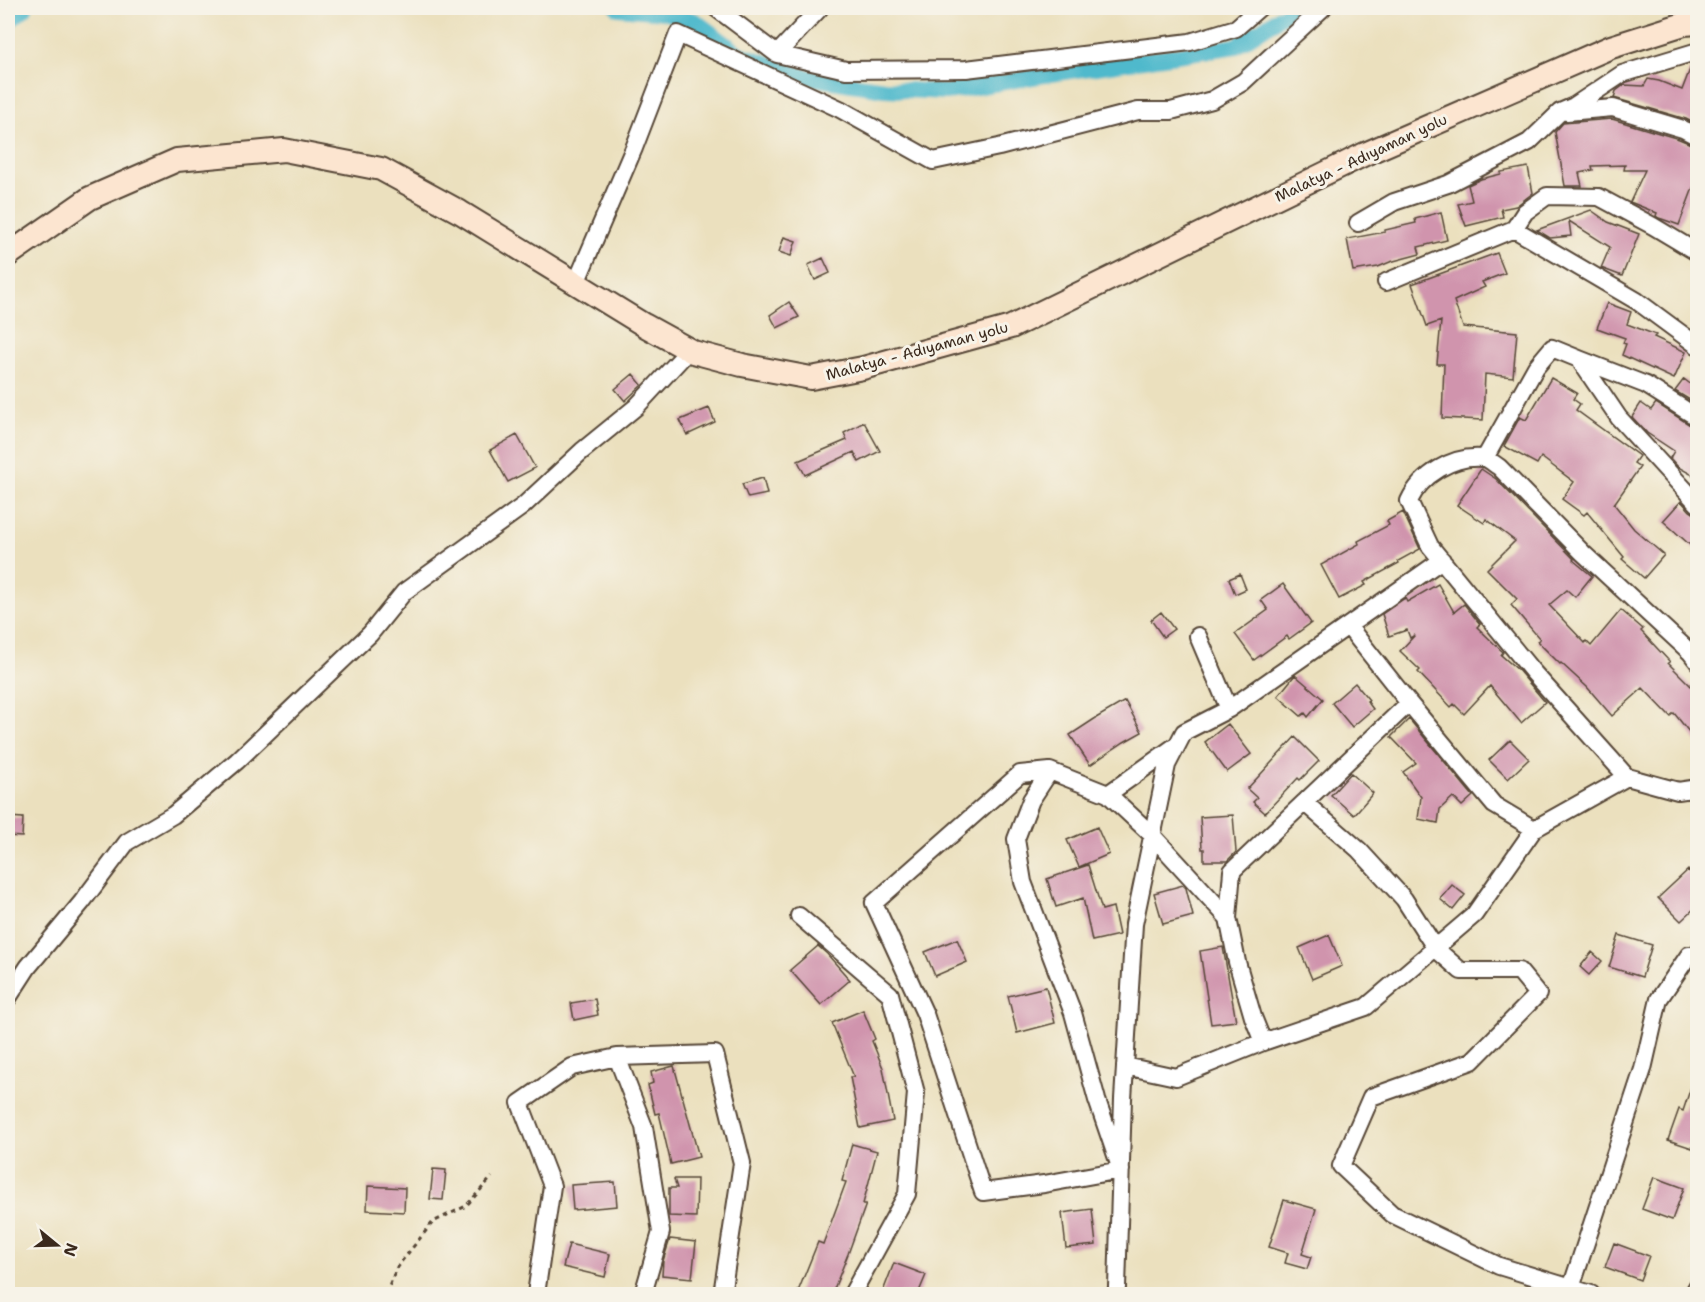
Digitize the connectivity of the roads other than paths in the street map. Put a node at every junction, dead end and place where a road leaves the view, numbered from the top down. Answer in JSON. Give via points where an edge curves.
{"nodes":[{"id":1,"x":716,"y":8,"type":"edge"},
{"id":2,"x":820,"y":8,"type":"edge"},
{"id":3,"x":1259,"y":8,"type":"edge"},
{"id":4,"x":1323,"y":8,"type":"edge"},
{"id":5,"x":1698,"y":23,"type":"edge"},
{"id":6,"x":777,"y":54,"type":"junction"},
{"id":7,"x":1695,"y":55,"type":"edge"},
{"id":8,"x":1560,"y":112,"type":"junction"},
{"id":9,"x":1698,"y":137,"type":"edge"},
{"id":10,"x":1358,"y":223,"type":"dead end"},
{"id":11,"x":1514,"y":229,"type":"junction"},
{"id":12,"x":1698,"y":253,"type":"edge"},
{"id":13,"x":8,"y":255,"type":"edge"},
{"id":14,"x":1386,"y":282,"type":"dead end"},
{"id":15,"x":576,"y":283,"type":"junction"},
{"id":16,"x":1698,"y":346,"type":"edge"},
{"id":17,"x":689,"y":350,"type":"junction"},
{"id":18,"x":1579,"y":358,"type":"junction"},
{"id":19,"x":1698,"y":418,"type":"edge"},
{"id":20,"x":1485,"y":458,"type":"junction"},
{"id":21,"x":1698,"y":504,"type":"edge"},
{"id":22,"x":1442,"y":560,"type":"junction"},
{"id":23,"x":1348,"y":626,"type":"junction"},
{"id":24,"x":1198,"y":636,"type":"dead end"},
{"id":25,"x":1698,"y":662,"type":"edge"},
{"id":26,"x":1409,"y":703,"type":"junction"},
{"id":27,"x":1229,"y":709,"type":"junction"},
{"id":28,"x":1177,"y":745,"type":"junction"},
{"id":29,"x":1050,"y":771,"type":"junction"},
{"id":30,"x":1627,"y":777,"type":"junction"},
{"id":31,"x":1698,"y":788,"type":"edge"},
{"id":32,"x":1108,"y":794,"type":"junction"},
{"id":33,"x":1305,"y":803,"type":"junction"},
{"id":34,"x":1534,"y":829,"type":"junction"},
{"id":35,"x":1152,"y":835,"type":"junction"},
{"id":36,"x":799,"y":916,"type":"dead end"},
{"id":37,"x":1228,"y":918,"type":"junction"},
{"id":38,"x":1436,"y":949,"type":"junction"},
{"id":39,"x":1698,"y":956,"type":"edge"},
{"id":40,"x":8,"y":998,"type":"edge"},
{"id":41,"x":1263,"y":1042,"type":"junction"},
{"id":42,"x":617,"y":1057,"type":"junction"},
{"id":43,"x":1125,"y":1066,"type":"junction"},
{"id":44,"x":1121,"y":1170,"type":"junction"},
{"id":45,"x":1698,"y":1285,"type":"edge"},
{"id":46,"x":1571,"y":1288,"type":"junction"},
{"id":47,"x":536,"y":1294,"type":"edge"},
{"id":48,"x":643,"y":1294,"type":"edge"},
{"id":49,"x":722,"y":1294,"type":"edge"},
{"id":50,"x":852,"y":1294,"type":"edge"},
{"id":51,"x":1116,"y":1294,"type":"edge"},
{"id":52,"x":1591,"y":1294,"type":"edge"},
{"id":53,"x":1693,"y":1294,"type":"edge"}],
"edges":[{"from":1,"to":6,"type":"street"},
{"from":2,"to":6,"type":"street"},
{"from":3,"to":6,"type":"street","via":[[1236,27],[1191,42],[966,69],[846,70]]},
{"from":4,"to":15,"type":"street","via":[[1243,82],[1212,100],[1171,111],[1138,111],[933,161],[840,109],[678,34]]},
{"from":5,"to":17,"type":"main road","name":"Malatya - Adıyaman yolu","via":[[1611,47],[1365,154],[1011,327],[863,368],[811,378]]},
{"from":7,"to":8,"type":"street","via":[[1622,74]]},
{"from":8,"to":9,"type":"street","via":[[1613,108]]},
{"from":8,"to":10,"type":"street","via":[[1529,142],[1448,184],[1394,202]]},
{"from":11,"to":12,"type":"street","via":[[1525,212],[1547,196],[1599,198]]},
{"from":11,"to":14,"type":"street"},
{"from":11,"to":16,"type":"street","via":[[1637,301]]},
{"from":13,"to":15,"type":"main road","name":"Malatya - Adıyaman yolu","via":[[90,198],[177,160],[284,150],[381,169]]},
{"from":15,"to":17,"type":"main road","name":"Malatya - Adıyaman yolu"},
{"from":17,"to":40,"type":"street","via":[[636,407],[522,506],[404,592],[370,634],[237,761],[173,815],[127,842]]},
{"from":18,"to":19,"type":"street","via":[[1646,385]]},
{"from":18,"to":20,"type":"street","via":[[1552,348],[1536,367]]},
{"from":18,"to":21,"type":"street","via":[[1619,418]]},
{"from":20,"to":22,"type":"street","via":[[1452,461],[1425,479],[1409,501],[1430,546]]},
{"from":20,"to":25,"type":"street","via":[[1499,467]]},
{"from":22,"to":23,"type":"street"},
{"from":22,"to":30,"type":"street","via":[[1533,672]]},
{"from":23,"to":26,"type":"street"},
{"from":23,"to":27,"type":"street"},
{"from":24,"to":27,"type":"street"},
{"from":26,"to":33,"type":"street"},
{"from":26,"to":34,"type":"street","via":[[1494,805]]},
{"from":27,"to":28,"type":"street","via":[[1184,732]]},
{"from":28,"to":32,"type":"street"},
{"from":28,"to":35,"type":"street","via":[[1167,765]]},
{"from":29,"to":32,"type":"street"},
{"from":29,"to":44,"type":"street","via":[[1031,800],[1016,839],[1023,882],[1073,1013]]},
{"from":29,"to":44,"type":"street","via":[[1020,774],[874,903],[925,1014],[983,1192]]},
{"from":30,"to":31,"type":"street","via":[[1678,791]]},
{"from":30,"to":34,"type":"street"},
{"from":32,"to":35,"type":"street"},
{"from":33,"to":37,"type":"street","via":[[1232,871]]},
{"from":33,"to":38,"type":"street","via":[[1359,850],[1404,899]]},
{"from":34,"to":38,"type":"street","via":[[1474,915]]},
{"from":35,"to":37,"type":"street"},
{"from":35,"to":43,"type":"street","via":[[1134,924]]},
{"from":36,"to":50,"type":"street","via":[[890,994],[916,1093],[907,1194]]},
{"from":37,"to":41,"type":"street","via":[[1237,962]]},
{"from":38,"to":41,"type":"street","via":[[1366,1006]]},
{"from":38,"to":46,"type":"street","via":[[1461,971],[1519,971],[1538,994],[1472,1061],[1371,1097],[1341,1166],[1392,1214],[1499,1266]]},
{"from":39,"to":46,"type":"street","via":[[1689,955],[1659,999],[1643,1069]]},
{"from":41,"to":43,"type":"street","via":[[1176,1077]]},
{"from":42,"to":47,"type":"street","via":[[572,1067],[520,1103],[552,1186]]},
{"from":42,"to":48,"type":"street","via":[[644,1127],[661,1232]]},
{"from":42,"to":49,"type":"street","via":[[715,1054],[742,1163]]},
{"from":43,"to":44,"type":"street"},
{"from":44,"to":51,"type":"street"},
{"from":45,"to":53,"type":"street"},
{"from":46,"to":52,"type":"street"}]}
